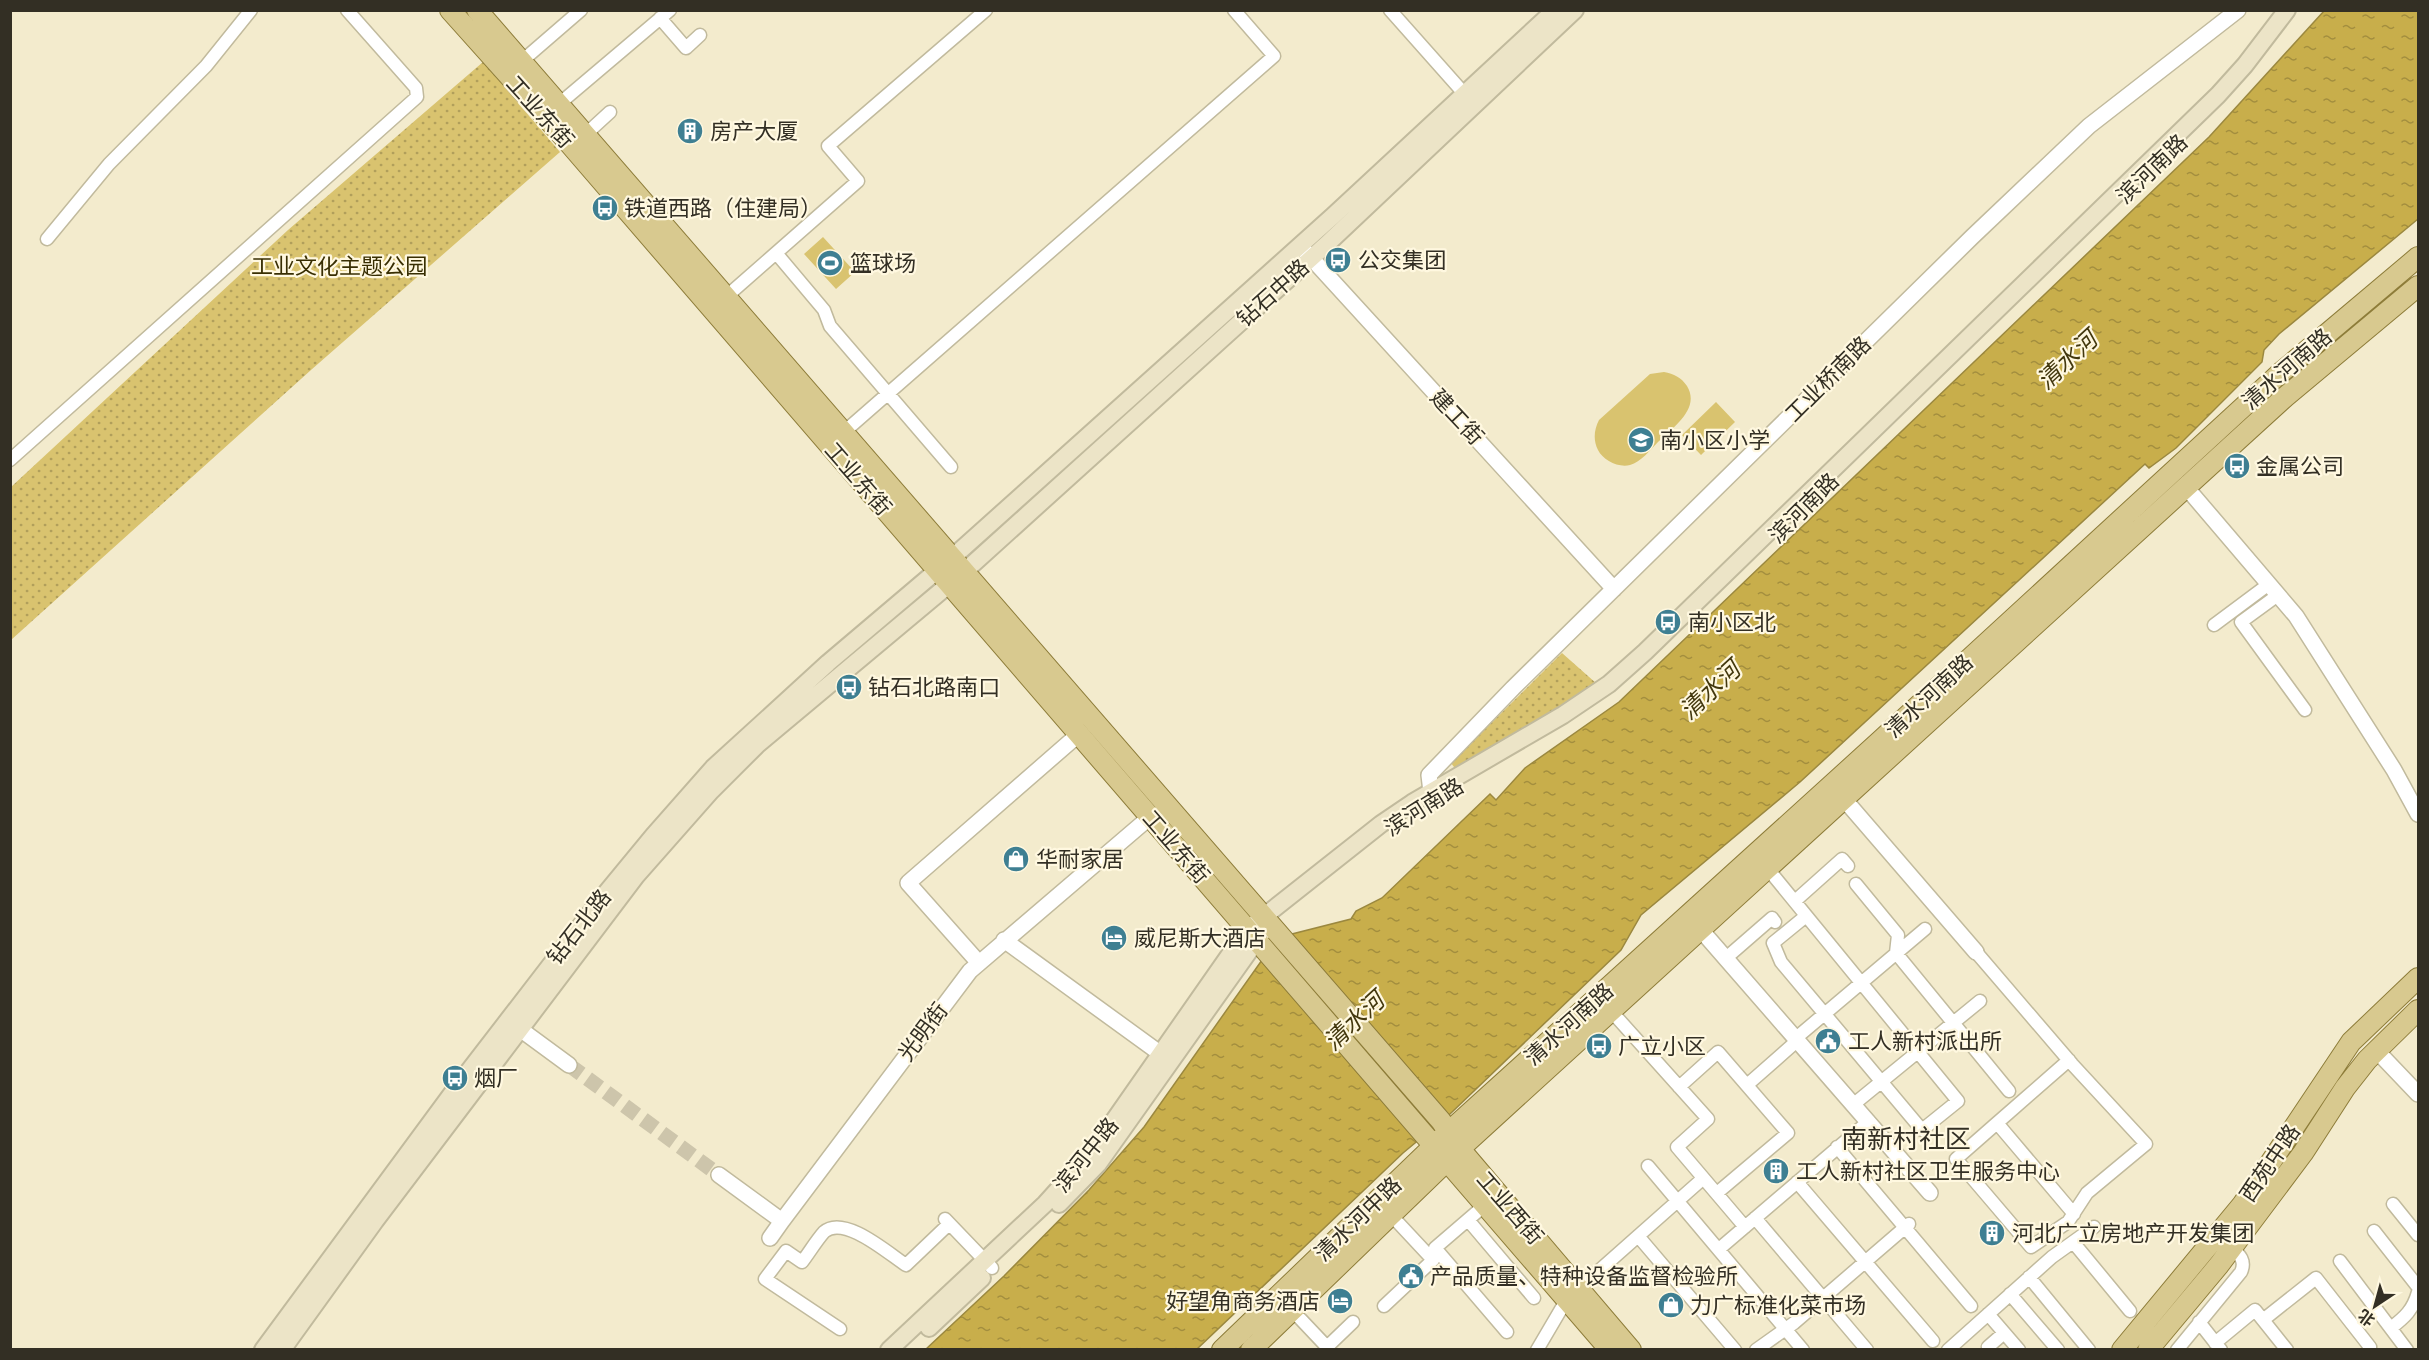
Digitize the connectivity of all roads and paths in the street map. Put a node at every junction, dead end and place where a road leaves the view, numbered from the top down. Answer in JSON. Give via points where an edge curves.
{"nodes":[{"id":1,"x":251,"y":10,"type":"edge"},
{"id":2,"x":347,"y":10,"type":"edge"},
{"id":3,"x":450,"y":10,"type":"edge"},
{"id":4,"x":477,"y":10,"type":"edge"},
{"id":5,"x":581,"y":10,"type":"edge"},
{"id":6,"x":986,"y":10,"type":"edge"},
{"id":7,"x":1234,"y":10,"type":"edge"},
{"id":8,"x":1390,"y":10,"type":"edge"},
{"id":9,"x":1555,"y":10,"type":"edge"},
{"id":10,"x":1575,"y":10,"type":"edge"},
{"id":11,"x":2238,"y":10,"type":"edge"},
{"id":12,"x":2287,"y":10,"type":"edge"},
{"id":13,"x":2298,"y":10,"type":"edge"},
{"id":14,"x":665,"y":14,"type":"edge"},
{"id":15,"x":700,"y":35,"type":"dead end"},
{"id":16,"x":522,"y":61,"type":"junction"},
{"id":17,"x":1470,"y":100,"type":"junction"},
{"id":18,"x":559,"y":104,"type":"junction"},
{"id":19,"x":610,"y":112,"type":"dead end"},
{"id":20,"x":586,"y":134,"type":"junction"},
{"id":21,"x":47,"y":239,"type":"dead end"},
{"id":22,"x":1306,"y":252,"type":"junction"},
{"id":23,"x":776,"y":253,"type":"junction"},
{"id":24,"x":2418,"y":257,"type":"edge"},
{"id":25,"x":2418,"y":286,"type":"edge"},
{"id":26,"x":727,"y":296,"type":"junction"},
{"id":27,"x":888,"y":393,"type":"junction"},
{"id":28,"x":844,"y":432,"type":"junction"},
{"id":29,"x":10,"y":460,"type":"edge"},
{"id":30,"x":951,"y":467,"type":"dead end"},
{"id":31,"x":2186,"y":487,"type":"junction"},
{"id":32,"x":959,"y":564,"type":"junction"},
{"id":33,"x":943,"y":577,"type":"junction"},
{"id":34,"x":1614,"y":589,"type":"junction"},
{"id":35,"x":2273,"y":590,"type":"junction"},
{"id":36,"x":2214,"y":625,"type":"dead end"},
{"id":37,"x":2305,"y":710,"type":"dead end"},
{"id":38,"x":1078,"y":734,"type":"junction"},
{"id":39,"x":1431,"y":796,"type":"junction"},
{"id":40,"x":1844,"y":799,"type":"junction"},
{"id":41,"x":2418,"y":814,"type":"edge"},
{"id":42,"x":1150,"y":817,"type":"junction"},
{"id":43,"x":1848,"y":866,"type":"dead end"},
{"id":44,"x":1768,"y":869,"type":"junction"},
{"id":45,"x":1856,"y":884,"type":"dead end"},
{"id":46,"x":1795,"y":901,"type":"junction"},
{"id":47,"x":1806,"y":916,"type":"junction"},
{"id":48,"x":1775,"y":922,"type":"dead end"},
{"id":49,"x":1272,"y":925,"type":"junction"},
{"id":50,"x":1924,"y":929,"type":"dead end"},
{"id":51,"x":1701,"y":930,"type":"junction"},
{"id":52,"x":1004,"y":940,"type":"junction"},
{"id":53,"x":1256,"y":940,"type":"junction"},
{"id":54,"x":1976,"y":952,"type":"joint"},
{"id":55,"x":1896,"y":953,"type":"junction"},
{"id":56,"x":1726,"y":958,"type":"junction"},
{"id":57,"x":979,"y":963,"type":"junction"},
{"id":58,"x":2418,"y":978,"type":"edge"},
{"id":59,"x":1861,"y":982,"type":"junction"},
{"id":60,"x":1980,"y":1001,"type":"dead end"},
{"id":61,"x":2418,"y":1010,"type":"edge"},
{"id":62,"x":1612,"y":1012,"type":"junction"},
{"id":63,"x":1824,"y":1014,"type":"junction"},
{"id":64,"x":1954,"y":1023,"type":"junction"},
{"id":65,"x":520,"y":1029,"type":"junction"},
{"id":66,"x":1797,"y":1039,"type":"junction"},
{"id":67,"x":2376,"y":1050,"type":"junction"},
{"id":68,"x":1917,"y":1052,"type":"junction"},
{"id":69,"x":1161,"y":1054,"type":"junction"},
{"id":70,"x":2069,"y":1060,"type":"junction"},
{"id":71,"x":568,"y":1065,"type":"tunnel mouth"},
{"id":72,"x":1881,"y":1082,"type":"junction"},
{"id":73,"x":1747,"y":1085,"type":"junction"},
{"id":74,"x":1679,"y":1087,"type":"junction"},
{"id":75,"x":2009,"y":1091,"type":"dead end"},
{"id":76,"x":2418,"y":1094,"type":"edge"},
{"id":77,"x":1854,"y":1104,"type":"junction"},
{"id":78,"x":1869,"y":1120,"type":"junction"},
{"id":79,"x":1997,"y":1123,"type":"junction"},
{"id":80,"x":1484,"y":1127,"type":"junction"},
{"id":81,"x":1447,"y":1139,"type":"junction"},
{"id":82,"x":1837,"y":1147,"type":"junction"},
{"id":83,"x":1648,"y":1166,"type":"dead end"},
{"id":84,"x":719,"y":1175,"type":"tunnel mouth"},
{"id":85,"x":1430,"y":1177,"type":"junction"},
{"id":86,"x":1476,"y":1181,"type":"junction"},
{"id":87,"x":1699,"y":1182,"type":"dead end"},
{"id":88,"x":1797,"y":1182,"type":"junction"},
{"id":89,"x":1930,"y":1192,"type":"dead end"},
{"id":90,"x":1717,"y":1193,"type":"junction"},
{"id":91,"x":1678,"y":1200,"type":"junction"},
{"id":92,"x":2393,"y":1204,"type":"dead end"},
{"id":93,"x":1485,"y":1205,"type":"junction"},
{"id":94,"x":2074,"y":1214,"type":"junction"},
{"id":95,"x":1391,"y":1215,"type":"junction"},
{"id":96,"x":1755,"y":1218,"type":"junction"},
{"id":97,"x":1468,"y":1220,"type":"junction"},
{"id":98,"x":782,"y":1221,"type":"junction"},
{"id":99,"x":1907,"y":1226,"type":"junction"},
{"id":100,"x":1745,"y":1227,"type":"junction"},
{"id":101,"x":2094,"y":1227,"type":"dead end"},
{"id":102,"x":2374,"y":1231,"type":"dead end"},
{"id":103,"x":2418,"y":1235,"type":"edge"},
{"id":104,"x":1638,"y":1236,"type":"junction"},
{"id":105,"x":770,"y":1238,"type":"joint"},
{"id":106,"x":2073,"y":1242,"type":"junction"},
{"id":107,"x":2232,"y":1248,"type":"junction"},
{"id":108,"x":1719,"y":1249,"type":"junction"},
{"id":109,"x":786,"y":1251,"type":"junction"},
{"id":110,"x":2340,"y":1261,"type":"dead end"},
{"id":111,"x":1865,"y":1262,"type":"junction"},
{"id":112,"x":988,"y":1264,"type":"junction"},
{"id":113,"x":2029,"y":1277,"type":"junction"},
{"id":114,"x":2418,"y":1287,"type":"edge"},
{"id":115,"x":2418,"y":1292,"type":"edge"},
{"id":116,"x":1573,"y":1294,"type":"junction"},
{"id":117,"x":2010,"y":1294,"type":"junction"},
{"id":118,"x":1534,"y":1298,"type":"dead end"},
{"id":119,"x":1823,"y":1298,"type":"junction"},
{"id":120,"x":1384,"y":1306,"type":"dead end"},
{"id":121,"x":1971,"y":1306,"type":"dead end"},
{"id":122,"x":1292,"y":1310,"type":"junction"},
{"id":123,"x":2130,"y":1311,"type":"dead end"},
{"id":124,"x":1988,"y":1314,"type":"junction"},
{"id":125,"x":2263,"y":1320,"type":"junction"},
{"id":126,"x":1353,"y":1322,"type":"dead end"},
{"id":127,"x":2199,"y":1322,"type":"junction"},
{"id":128,"x":2391,"y":1328,"type":"junction"},
{"id":129,"x":840,"y":1329,"type":"dead end"},
{"id":130,"x":1786,"y":1329,"type":"junction"},
{"id":131,"x":1506,"y":1332,"type":"dead end"},
{"id":132,"x":2004,"y":1332,"type":"junction"},
{"id":133,"x":2077,"y":1335,"type":"junction"},
{"id":134,"x":1933,"y":1341,"type":"dead end"},
{"id":135,"x":1262,"y":1346,"type":"edge"},
{"id":136,"x":2218,"y":1346,"type":"edge"},
{"id":137,"x":263,"y":1350,"type":"edge"},
{"id":138,"x":282,"y":1350,"type":"edge"},
{"id":139,"x":889,"y":1350,"type":"edge"},
{"id":140,"x":905,"y":1350,"type":"edge"},
{"id":141,"x":1222,"y":1350,"type":"edge"},
{"id":142,"x":1537,"y":1350,"type":"edge"},
{"id":143,"x":1610,"y":1350,"type":"edge"},
{"id":144,"x":1631,"y":1350,"type":"edge"},
{"id":145,"x":1735,"y":1350,"type":"edge"},
{"id":146,"x":1756,"y":1350,"type":"edge"},
{"id":147,"x":1803,"y":1350,"type":"edge"},
{"id":148,"x":1866,"y":1350,"type":"edge"},
{"id":149,"x":1948,"y":1350,"type":"edge"},
{"id":150,"x":1990,"y":1350,"type":"edge"},
{"id":151,"x":2019,"y":1350,"type":"edge"},
{"id":152,"x":2059,"y":1350,"type":"edge"},
{"id":153,"x":2089,"y":1350,"type":"edge"},
{"id":154,"x":2122,"y":1350,"type":"edge"},
{"id":155,"x":2148,"y":1350,"type":"edge"},
{"id":156,"x":2177,"y":1350,"type":"edge"},
{"id":157,"x":2287,"y":1350,"type":"edge"},
{"id":158,"x":2368,"y":1350,"type":"edge"},
{"id":159,"x":2407,"y":1350,"type":"edge"}],
"edges":[{"from":1,"to":21,"type":"street","via":[[206,66],[109,164]]},
{"from":2,"to":29,"type":"street","via":[[416,88],[417,97]]},
{"from":3,"to":33,"type":"main road","name":"工业东街"},
{"from":4,"to":16,"type":"main road","name":"工业东街"},
{"from":5,"to":16,"type":"street"},
{"from":6,"to":23,"type":"street","via":[[828,146],[858,181]]},
{"from":7,"to":27,"type":"street","via":[[1274,56]]},
{"from":8,"to":17,"type":"street"},
{"from":9,"to":17,"type":"main road","name":"钻石中路"},
{"from":10,"to":17,"type":"main road","name":"钻石中路"},
{"from":11,"to":34,"type":"street","name":"工业桥南路","via":[[2090,126]]},
{"from":12,"to":39,"type":"main road","name":"滨河南路","via":[[2218,95],[1645,652],[1609,684],[1563,715]]},
{"from":13,"to":39,"type":"main road","name":"滨河南路","via":[[2242,79],[2192,131],[1716,595],[1616,687],[1573,720]]},
{"from":14,"to":15,"type":"street","via":[[686,48]]},
{"from":14,"to":18,"type":"street"},
{"from":16,"to":18,"type":"main road","name":"工业东街"},
{"from":17,"to":22,"type":"main road","name":"钻石中路"},
{"from":18,"to":20,"type":"main road","name":"工业东街"},
{"from":19,"to":20,"type":"street"},
{"from":20,"to":26,"type":"main road","name":"工业东街"},
{"from":22,"to":32,"type":"main road","name":"钻石中路"},
{"from":22,"to":34,"type":"street","name":"建工街"},
{"from":23,"to":26,"type":"street"},
{"from":23,"to":27,"type":"street","via":[[824,310],[830,326]]},
{"from":24,"to":81,"type":"main road","name":"清水河南路","via":[[2278,375]]},
{"from":25,"to":31,"type":"main road","name":"清水河南路","via":[[2285,397]]},
{"from":26,"to":28,"type":"main road","name":"工业东街"},
{"from":27,"to":28,"type":"street"},
{"from":27,"to":30,"type":"street"},
{"from":28,"to":32,"type":"main road","name":"工业东街"},
{"from":31,"to":35,"type":"street"},
{"from":31,"to":40,"type":"main road","name":"清水河南路"},
{"from":32,"to":33,"type":"main road","name":"钻石北路"},
{"from":32,"to":49,"type":"main road","name":"工业东街"},
{"from":33,"to":38,"type":"main road","name":"工业东街"},
{"from":33,"to":65,"type":"main road","name":"钻石北路","via":[[711,791],[636,876]]},
{"from":33,"to":137,"type":"main road","name":"钻石北路","via":[[828,663],[713,768],[659,828],[462,1080]]},
{"from":34,"to":39,"type":"street","name":"工业桥南路","via":[[1429,775]]},
{"from":35,"to":36,"type":"street"},
{"from":35,"to":37,"type":"street","via":[[2241,622]]},
{"from":35,"to":41,"type":"street","via":[[2296,616]]},
{"from":38,"to":42,"type":"main road","name":"工业东街"},
{"from":38,"to":57,"type":"street","via":[[908,883]]},
{"from":39,"to":49,"type":"main road","name":"滨河南路"},
{"from":40,"to":44,"type":"main road","name":"清水河南路"},
{"from":40,"to":54,"type":"street"},
{"from":42,"to":52,"type":"street","name":"光明街"},
{"from":42,"to":53,"type":"main road","name":"工业东街"},
{"from":43,"to":46,"type":"street","via":[[1842,859]]},
{"from":44,"to":46,"type":"street"},
{"from":44,"to":51,"type":"main road","name":"清水河南路"},
{"from":45,"to":55,"type":"street","via":[[1898,935]]},
{"from":46,"to":47,"type":"street"},
{"from":47,"to":59,"type":"street"},
{"from":47,"to":63,"type":"street","via":[[1773,943],[1781,962]]},
{"from":48,"to":56,"type":"street","via":[[1772,918]]},
{"from":49,"to":53,"type":"main road","name":"滨河南路"},
{"from":49,"to":81,"type":"main road","name":"工业东街"},
{"from":50,"to":55,"type":"street"},
{"from":51,"to":56,"type":"street"},
{"from":51,"to":62,"type":"main road","name":"清水河南路"},
{"from":52,"to":57,"type":"street","name":"光明街"},
{"from":52,"to":69,"type":"street"},
{"from":53,"to":69,"type":"main road","name":"滨河中路"},
{"from":53,"to":81,"type":"main road","name":"工业东街"},
{"from":53,"to":112,"type":"main road","name":"滨河中路","via":[[1098,1164]]},
{"from":54,"to":70,"type":"street"},
{"from":55,"to":59,"type":"street"},
{"from":55,"to":64,"type":"street"},
{"from":56,"to":66,"type":"street"},
{"from":57,"to":98,"type":"street","name":"光明街","via":[[927,1026]]},
{"from":58,"to":154,"type":"main road","name":"西苑中路","via":[[2351,1042],[2242,1204]]},
{"from":59,"to":63,"type":"street"},
{"from":59,"to":68,"type":"street"},
{"from":60,"to":64,"type":"street"},
{"from":61,"to":67,"type":"main road","name":"西苑中路"},
{"from":62,"to":74,"type":"street"},
{"from":62,"to":80,"type":"main road","name":"清水河南路"},
{"from":63,"to":66,"type":"street"},
{"from":63,"to":72,"type":"street"},
{"from":64,"to":68,"type":"street"},
{"from":64,"to":75,"type":"street"},
{"from":65,"to":71,"type":"street"},
{"from":65,"to":138,"type":"main road","name":"钻石北路"},
{"from":66,"to":73,"type":"street"},
{"from":66,"to":77,"type":"street"},
{"from":67,"to":76,"type":"street"},
{"from":67,"to":107,"type":"main road","name":"西苑中路"},
{"from":68,"to":72,"type":"street"},
{"from":68,"to":72,"type":"street","via":[[1958,1101],[1922,1130]]},
{"from":69,"to":112,"type":"main road","name":"滨河中路","via":[[1092,1152]]},
{"from":70,"to":79,"type":"street"},
{"from":70,"to":94,"type":"street","via":[[2146,1144],[2086,1193]]},
{"from":72,"to":77,"type":"street"},
{"from":73,"to":74,"type":"street","via":[[1718,1052]]},
{"from":73,"to":90,"type":"street","via":[[1788,1133]]},
{"from":74,"to":90,"type":"street","via":[[1708,1119],[1677,1147]]},
{"from":77,"to":78,"type":"street"},
{"from":78,"to":82,"type":"street"},
{"from":78,"to":89,"type":"street"},
{"from":79,"to":94,"type":"street"},
{"from":79,"to":94,"type":"street","via":[[1956,1159],[2031,1247]]},
{"from":80,"to":81,"type":"main road","name":"清水河南路"},
{"from":80,"to":86,"type":"main road","via":[[1476,1152]]},
{"from":81,"to":85,"type":"main road","name":"清水河中路"},
{"from":81,"to":86,"type":"main road","name":"工业西街"},
{"from":81,"to":141,"type":"main road","name":"清水河中路","via":[[1427,1142],[1424,1155]]},
{"from":82,"to":88,"type":"street"},
{"from":82,"to":99,"type":"street"},
{"from":83,"to":91,"type":"street"},
{"from":84,"to":98,"type":"street"},
{"from":85,"to":86,"type":"main road","via":[[1440,1174]]},
{"from":85,"to":95,"type":"main road","name":"清水河中路"},
{"from":86,"to":93,"type":"main road","name":"工业西街"},
{"from":86,"to":116,"type":"main road","name":"工业西街"},
{"from":87,"to":91,"type":"street"},
{"from":88,"to":96,"type":"street"},
{"from":88,"to":111,"type":"street"},
{"from":90,"to":100,"type":"street"},
{"from":91,"to":104,"type":"street"},
{"from":91,"to":108,"type":"street"},
{"from":92,"to":103,"type":"street"},
{"from":93,"to":97,"type":"street"},
{"from":93,"to":116,"type":"main road","name":"工业西街"},
{"from":95,"to":120,"type":"street","via":[[1433,1260]]},
{"from":95,"to":122,"type":"main road","name":"清水河中路"},
{"from":96,"to":100,"type":"street"},
{"from":96,"to":119,"type":"street"},
{"from":97,"to":118,"type":"street"},
{"from":97,"to":131,"type":"street","via":[[1435,1248]]},
{"from":98,"to":105,"type":"street","name":"光明街"},
{"from":99,"to":111,"type":"street"},
{"from":99,"to":121,"type":"street"},
{"from":100,"to":108,"type":"street"},
{"from":101,"to":106,"type":"street"},
{"from":102,"to":114,"type":"street"},
{"from":104,"to":116,"type":"street"},
{"from":104,"to":145,"type":"street"},
{"from":105,"to":109,"type":"street"},
{"from":106,"to":113,"type":"street"},
{"from":106,"to":123,"type":"street"},
{"from":107,"to":127,"type":"street","via":[[2243,1259],[2241,1272]]},
{"from":107,"to":155,"type":"main road","name":"西苑中路"},
{"from":108,"to":130,"type":"street"},
{"from":109,"to":112,"type":"street","via":[[802,1263],[826,1231],[847,1228],[906,1265],[947,1221]]},
{"from":109,"to":129,"type":"street","via":[[765,1279]]},
{"from":110,"to":128,"type":"street"},
{"from":111,"to":119,"type":"street"},
{"from":111,"to":134,"type":"street"},
{"from":112,"to":139,"type":"main road","name":"滨河中路"},
{"from":112,"to":140,"type":"main road","name":"滨河中路"},
{"from":113,"to":117,"type":"street"},
{"from":113,"to":133,"type":"street"},
{"from":115,"to":128,"type":"street","via":[[2408,1315]]},
{"from":116,"to":142,"type":"street"},
{"from":116,"to":143,"type":"main road","name":"工业西街"},
{"from":116,"to":144,"type":"main road","name":"工业西街"},
{"from":117,"to":124,"type":"street"},
{"from":117,"to":152,"type":"street"},
{"from":119,"to":130,"type":"street"},
{"from":119,"to":148,"type":"street"},
{"from":122,"to":126,"type":"street","via":[[1327,1347]]},
{"from":122,"to":135,"type":"main road","name":"清水河中路"},
{"from":124,"to":132,"type":"street"},
{"from":124,"to":149,"type":"street"},
{"from":125,"to":136,"type":"street","via":[[2255,1310]]},
{"from":125,"to":157,"type":"street"},
{"from":125,"to":158,"type":"street","via":[[2316,1278],[2370,1347]]},
{"from":127,"to":136,"type":"street"},
{"from":127,"to":156,"type":"street"},
{"from":128,"to":159,"type":"street"},
{"from":130,"to":146,"type":"street"},
{"from":130,"to":147,"type":"street"},
{"from":132,"to":150,"type":"street","via":[[1988,1347]]},
{"from":132,"to":151,"type":"street"},
{"from":133,"to":152,"type":"street"},
{"from":133,"to":153,"type":"street"}]}
